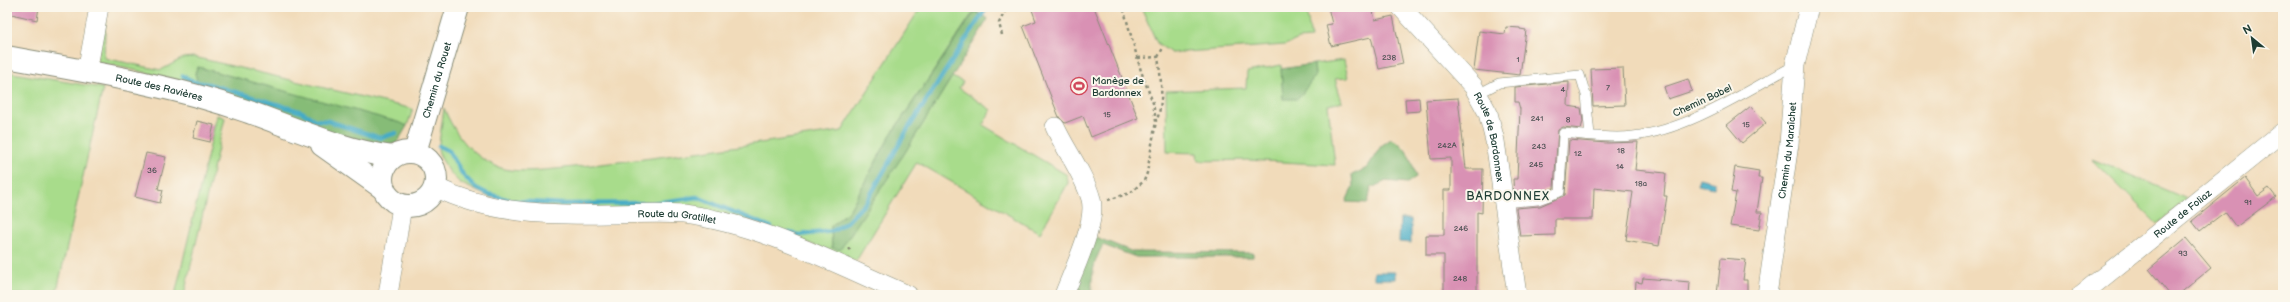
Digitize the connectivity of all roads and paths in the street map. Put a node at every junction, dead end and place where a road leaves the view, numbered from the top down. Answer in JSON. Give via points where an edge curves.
{"nodes":[{"id":1,"x":99,"y":7,"type":"edge"},
{"id":2,"x":458,"y":7,"type":"edge"},
{"id":3,"x":1007,"y":7,"type":"edge"},
{"id":4,"x":1124,"y":7,"type":"edge"},
{"id":5,"x":1401,"y":7,"type":"edge"},
{"id":6,"x":1809,"y":7,"type":"edge"},
{"id":7,"x":1002,"y":35,"type":"dead end"},
{"id":8,"x":1162,"y":48,"type":"dead end"},
{"id":9,"x":7,"y":57,"type":"edge"},
{"id":10,"x":1158,"y":57,"type":"junction"},
{"id":11,"x":1138,"y":58,"type":"junction"},
{"id":12,"x":1795,"y":65,"type":"junction"},
{"id":13,"x":87,"y":72,"type":"junction"},
{"id":14,"x":1478,"y":94,"type":"junction"},
{"id":15,"x":1156,"y":121,"type":"junction"},
{"id":16,"x":1055,"y":127,"type":"dead end"},
{"id":17,"x":2283,"y":132,"type":"edge"},
{"id":18,"x":306,"y":134,"type":"junction"},
{"id":19,"x":1590,"y":135,"type":"junction"},
{"id":20,"x":415,"y":152,"type":"junction"},
{"id":21,"x":392,"y":157,"type":"junction"},
{"id":22,"x":435,"y":187,"type":"junction"},
{"id":23,"x":384,"y":189,"type":"junction"},
{"id":24,"x":1503,"y":202,"type":"junction"},
{"id":25,"x":1092,"y":204,"type":"junction"},
{"id":26,"x":402,"y":206,"type":"junction"},
{"id":27,"x":388,"y":295,"type":"edge"},
{"id":28,"x":908,"y":295,"type":"edge"},
{"id":29,"x":1064,"y":295,"type":"edge"},
{"id":30,"x":1516,"y":295,"type":"edge"},
{"id":31,"x":1767,"y":295,"type":"edge"},
{"id":32,"x":2081,"y":295,"type":"edge"}],
"edges":[{"from":1,"to":13,"type":"street"},
{"from":2,"to":20,"type":"street","name":"Chemin du Rouet"},
{"from":3,"to":7,"type":"path","via":[[999,23]]},
{"from":4,"to":11,"type":"path"},
{"from":5,"to":14,"type":"street","name":"Route de Bardonnex"},
{"from":6,"to":12,"type":"street","name":"Chemin du Maraîchet"},
{"from":8,"to":10,"type":"path"},
{"from":9,"to":13,"type":"street","name":"Route des Ravières"},
{"from":10,"to":11,"type":"path"},
{"from":10,"to":15,"type":"path","via":[[1162,92],[1161,109]]},
{"from":11,"to":15,"type":"path","via":[[1153,103]]},
{"from":12,"to":19,"type":"lane","name":"Chemin Babel","via":[[1698,116],[1654,133],[1631,137]]},
{"from":12,"to":31,"type":"street","name":"Chemin du Maraîchet","via":[[1788,144]]},
{"from":13,"to":18,"type":"street","name":"Route des Ravières","via":[[160,87],[245,111]]},
{"from":14,"to":19,"type":"lane","via":[[1499,83],[1580,75],[1586,95]]},
{"from":14,"to":24,"type":"street","name":"Route de Bardonnex","via":[[1492,125]]},
{"from":15,"to":25,"type":"path","via":[[1148,173],[1141,185],[1122,197]]},
{"from":16,"to":25,"type":"street"},
{"from":17,"to":32,"type":"street","name":"Route de Foliaz"},
{"from":18,"to":21,"type":"street","name":"Route des Ravières","via":[[372,154]]},
{"from":18,"to":23,"type":"street","name":"Route des Ravières"},
{"from":19,"to":24,"type":"lane","name":"Chemin Babel","via":[[1563,133],[1560,192],[1538,200]]},
{"from":20,"to":21,"type":"street","via":[[404,152]]},
{"from":20,"to":22,"type":"street","via":[[432,164],[436,173]]},
{"from":21,"to":23,"type":"street","via":[[382,174]]},
{"from":22,"to":26,"type":"street","via":[[424,202]]},
{"from":22,"to":28,"type":"street","name":"Route du Gratillet","via":[[469,201],[520,212],[682,214],[712,219],[744,227],[791,245]]},
{"from":23,"to":26,"type":"street","via":[[392,200]]},
{"from":24,"to":30,"type":"street","name":"Route de Bardonnex"},
{"from":25,"to":29,"type":"street","via":[[1087,232]]},
{"from":26,"to":27,"type":"street"}]}
